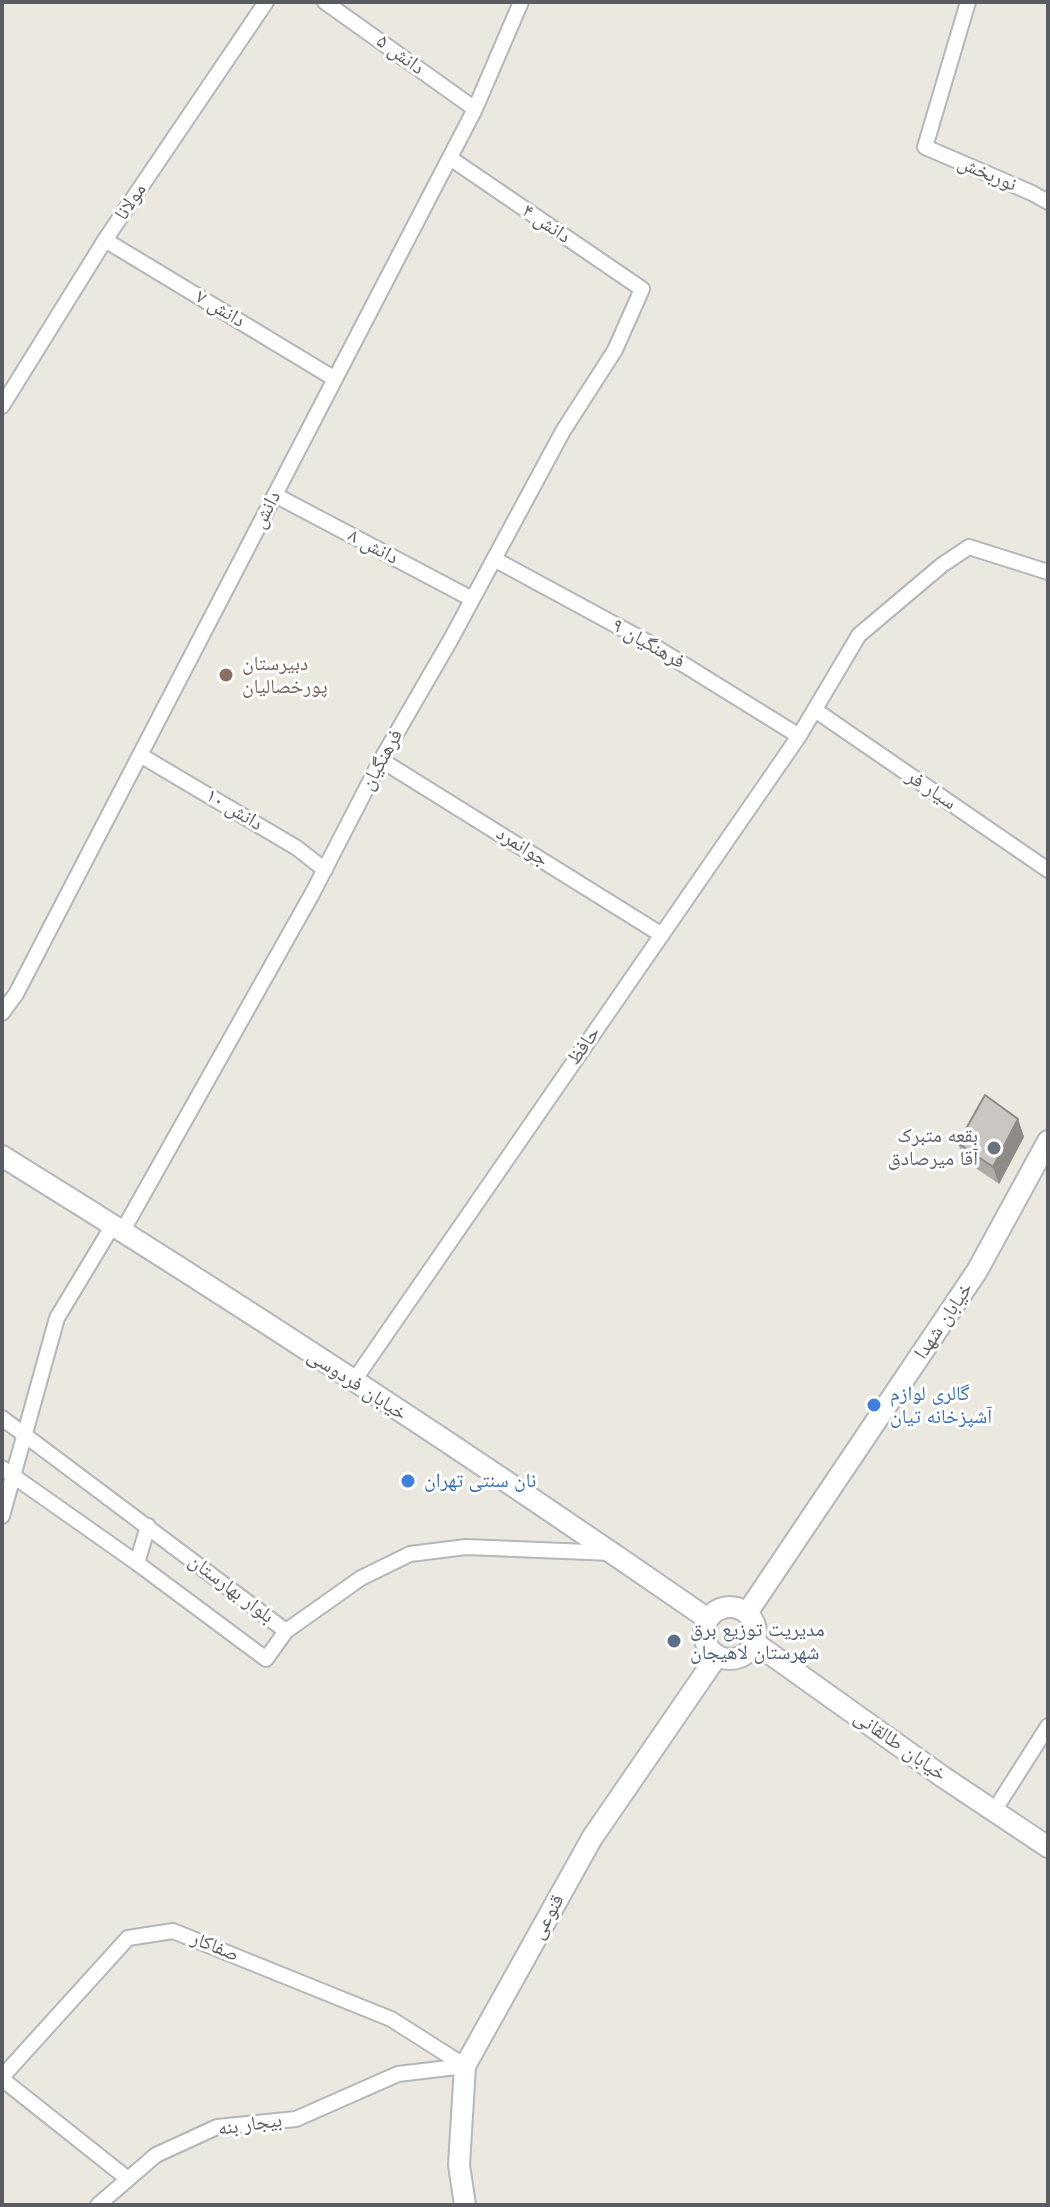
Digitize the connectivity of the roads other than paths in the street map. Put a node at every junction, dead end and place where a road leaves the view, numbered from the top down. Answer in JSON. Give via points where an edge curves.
{"nodes":[{"id":1,"x":266,"y":2,"type":"edge"},
{"id":2,"x":325,"y":2,"type":"edge"},
{"id":3,"x":521,"y":2,"type":"edge"},
{"id":4,"x":968,"y":2,"type":"edge"},
{"id":5,"x":475,"y":109,"type":"junction"},
{"id":6,"x":450,"y":158,"type":"junction"},
{"id":7,"x":1048,"y":202,"type":"edge"},
{"id":8,"x":105,"y":240,"type":"junction"},
{"id":9,"x":642,"y":289,"type":"joint"},
{"id":10,"x":335,"y":379,"type":"junction"},
{"id":11,"x":2,"y":406,"type":"edge"},
{"id":12,"x":275,"y":495,"type":"junction"},
{"id":13,"x":494,"y":559,"type":"junction"},
{"id":14,"x":1048,"y":572,"type":"edge"},
{"id":15,"x":472,"y":599,"type":"junction"},
{"id":16,"x":815,"y":710,"type":"junction"},
{"id":17,"x":799,"y":736,"type":"junction"},
{"id":18,"x":140,"y":755,"type":"junction"},
{"id":19,"x":381,"y":760,"type":"junction"},
{"id":20,"x":325,"y":870,"type":"junction"},
{"id":21,"x":1048,"y":870,"type":"edge"},
{"id":22,"x":662,"y":935,"type":"junction"},
{"id":23,"x":2,"y":1013,"type":"edge"},
{"id":24,"x":1048,"y":1141,"type":"edge"},
{"id":25,"x":2,"y":1156,"type":"edge"},
{"id":26,"x":118,"y":1228,"type":"junction"},
{"id":27,"x":353,"y":1382,"type":"junction"},
{"id":28,"x":2,"y":1418,"type":"edge"},
{"id":29,"x":24,"y":1436,"type":"junction"},
{"id":30,"x":8,"y":1473,"type":"edge"},
{"id":31,"x":2,"y":1516,"type":"edge"},
{"id":32,"x":148,"y":1526,"type":"junction"},
{"id":33,"x":612,"y":1553,"type":"junction"},
{"id":34,"x":137,"y":1563,"type":"junction"},
{"id":35,"x":747,"y":1613,"type":"junction"},
{"id":36,"x":708,"y":1619,"type":"junction"},
{"id":37,"x":286,"y":1631,"type":"junction"},
{"id":38,"x":755,"y":1643,"type":"junction"},
{"id":39,"x":717,"y":1656,"type":"junction"},
{"id":40,"x":1048,"y":1726,"type":"edge"},
{"id":41,"x":994,"y":1811,"type":"junction"},
{"id":42,"x":1048,"y":1847,"type":"edge"},
{"id":43,"x":465,"y":2066,"type":"junction"},
{"id":44,"x":2,"y":2078,"type":"edge"},
{"id":45,"x":128,"y":2179,"type":"junction"},
{"id":46,"x":98,"y":2205,"type":"edge"},
{"id":47,"x":465,"y":2205,"type":"edge"}],
"edges":[{"from":1,"to":8,"type":"street","name":"مولانا"},
{"from":2,"to":5,"type":"street","name":"دانش ۵"},
{"from":3,"to":5,"type":"street","name":"دانش"},
{"from":4,"to":7,"type":"street","name":"نوربخش","via":[[925,147]]},
{"from":5,"to":6,"type":"street","name":"دانش"},
{"from":6,"to":9,"type":"street","name":"دانش ۴"},
{"from":6,"to":10,"type":"street","name":"دانش"},
{"from":8,"to":10,"type":"street","name":"دانش ۷"},
{"from":8,"to":11,"type":"street","name":"مولانا"},
{"from":9,"to":13,"type":"street","name":"فرهنگیان","via":[[615,350],[563,431]]},
{"from":10,"to":12,"type":"street","name":"دانش"},
{"from":12,"to":15,"type":"street","name":"دانش ۸"},
{"from":12,"to":18,"type":"street","name":"دانش"},
{"from":13,"to":15,"type":"street","name":"فرهنگیان"},
{"from":13,"to":17,"type":"street","name":"فرهنگیان ۹","via":[[649,643]]},
{"from":14,"to":16,"type":"street","name":"حافظ","via":[[969,547],[859,635]]},
{"from":15,"to":19,"type":"street","name":"فرهنگیان"},
{"from":16,"to":17,"type":"street","name":"حافظ"},
{"from":16,"to":21,"type":"street","name":"سیار فر"},
{"from":17,"to":22,"type":"street","name":"حافظ"},
{"from":18,"to":20,"type":"street","name":"دانش ۱۰"},
{"from":18,"to":23,"type":"street","name":"دانش"},
{"from":19,"to":20,"type":"street","name":"فرهنگیان"},
{"from":19,"to":22,"type":"street","name":"جوانمرد"},
{"from":20,"to":26,"type":"street","name":"فرهنگیان"},
{"from":22,"to":27,"type":"street","name":"حافظ"},
{"from":24,"to":35,"type":"main road","name":"خیابان شهدا","via":[[977,1271]]},
{"from":25,"to":26,"type":"main road","name":"خیابان فردوسی"},
{"from":26,"to":27,"type":"main road","name":"خیابان فردوسی"},
{"from":26,"to":29,"type":"street","name":"فرهنگیان","via":[[57,1318]]},
{"from":27,"to":33,"type":"main road","name":"خیابان فردوسی"},
{"from":28,"to":29,"type":"street","name":"بلوار بهارستان"},
{"from":29,"to":30,"type":"street","name":"فرهنگیان"},
{"from":29,"to":32,"type":"street","name":"بلوار بهارستان"},
{"from":30,"to":31,"type":"street","name":"فرهنگیان"},
{"from":30,"to":34,"type":"street","name":"بلوار بهارستان"},
{"from":32,"to":34,"type":"street"},
{"from":32,"to":37,"type":"street","name":"بلوار بهارستان"},
{"from":33,"to":36,"type":"main road","name":"خیابان فردوسی"},
{"from":33,"to":37,"type":"street","via":[[466,1547],[410,1554],[361,1578]]},
{"from":34,"to":37,"type":"street","name":"بلوار بهارستان","via":[[266,1659]]},
{"from":35,"to":36,"type":"main road","via":[[731,1606]]},
{"from":35,"to":38,"type":"main road","via":[[756,1627]]},
{"from":36,"to":39,"type":"main road","via":[[705,1642]]},
{"from":38,"to":39,"type":"main road","via":[[737,1658]]},
{"from":38,"to":41,"type":"main road","name":"خیابان طالقانی"},
{"from":39,"to":43,"type":"main road","name":"قنوعی","via":[[592,1838]]},
{"from":40,"to":41,"type":"street"},
{"from":41,"to":42,"type":"main road","name":"خیابان طالقانی"},
{"from":43,"to":44,"type":"street","name":"صفاکار","via":[[391,2019],[173,1931],[128,1938]]},
{"from":43,"to":45,"type":"street","name":"بیجار بنه","via":[[398,2074],[296,2119],[217,2127],[156,2155]]},
{"from":43,"to":47,"type":"main road","name":"قنوعی","via":[[459,2165]]},
{"from":44,"to":45,"type":"street"},
{"from":45,"to":46,"type":"street","name":"بیجار بنه"}]}
